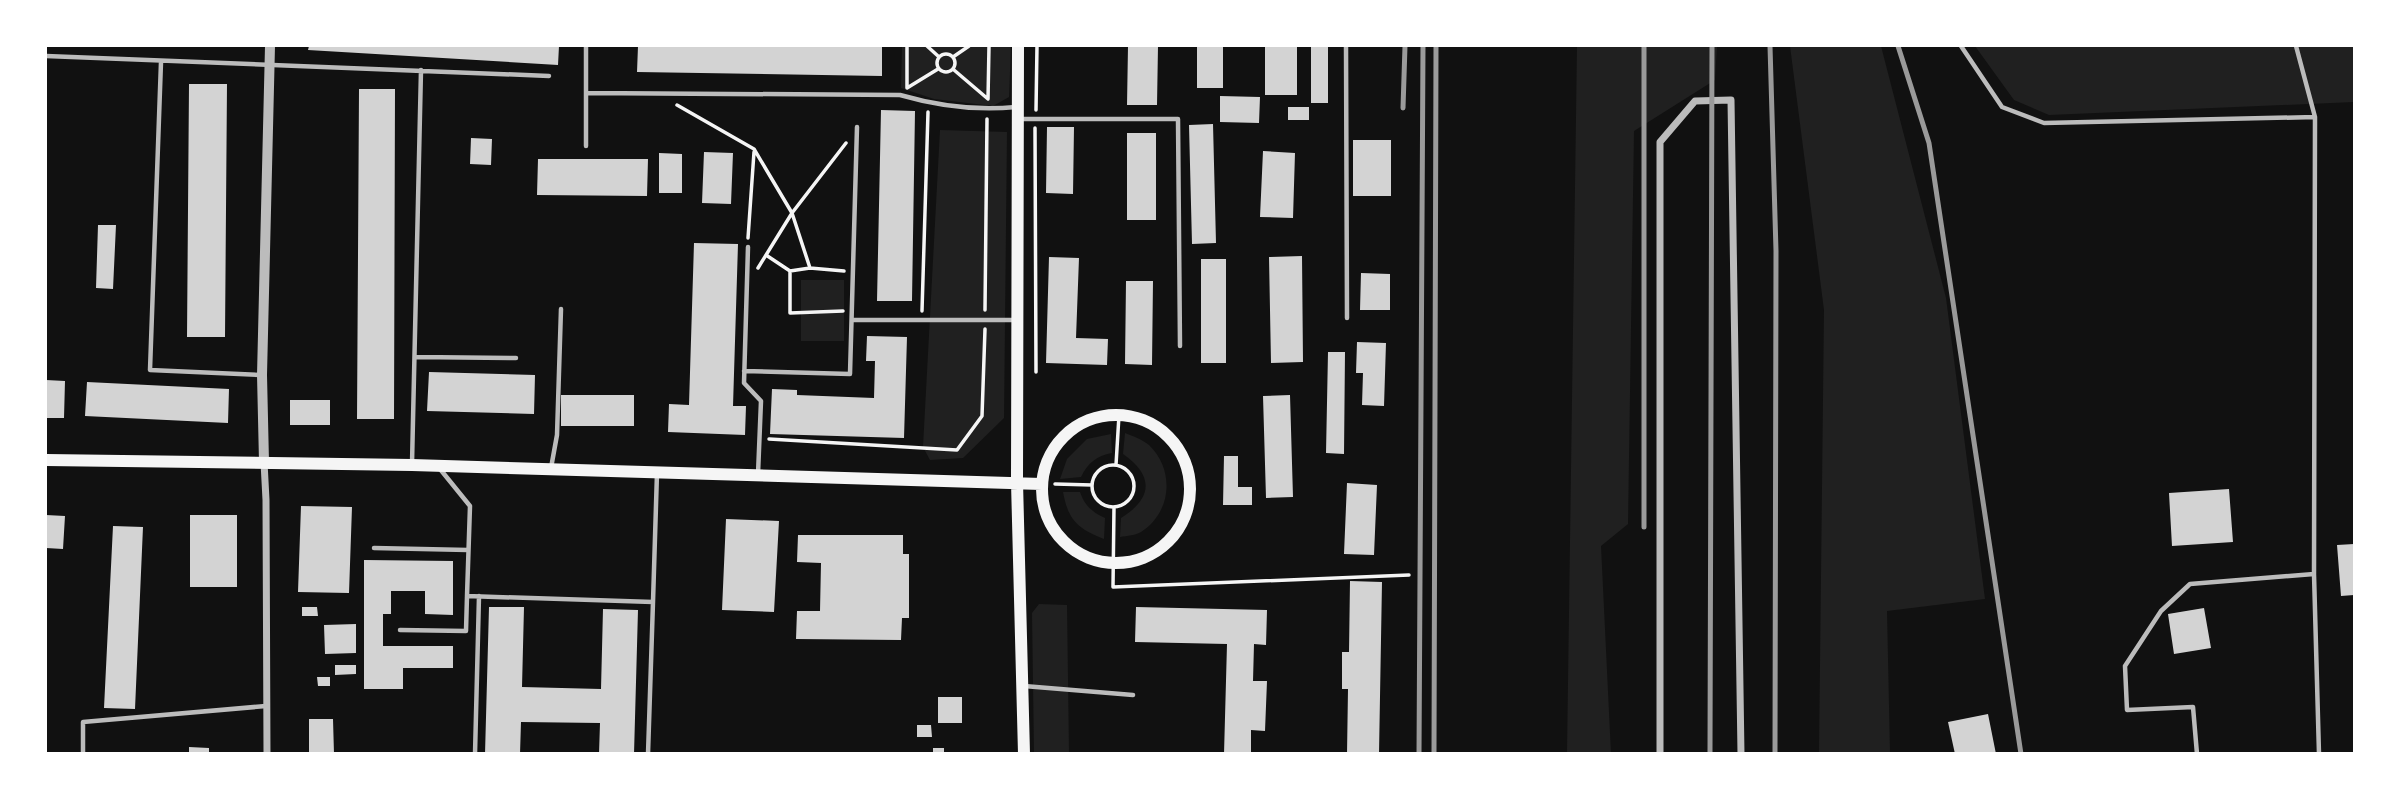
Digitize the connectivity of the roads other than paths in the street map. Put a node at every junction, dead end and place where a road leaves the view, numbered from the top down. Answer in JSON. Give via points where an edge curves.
{"nodes":[{"id":1,"x":270,"y":46,"type":"edge"},
{"id":2,"x":586,"y":46,"type":"edge"},
{"id":3,"x":1018,"y":46,"type":"edge"},
{"id":4,"x":1346,"y":46,"type":"edge"},
{"id":5,"x":1961,"y":46,"type":"edge"},
{"id":6,"x":2296,"y":46,"type":"edge"},
{"id":7,"x":46,"y":56,"type":"edge"},
{"id":8,"x":161,"y":62,"type":"junction"},
{"id":9,"x":270,"y":66,"type":"junction"},
{"id":10,"x":421,"y":70,"type":"junction"},
{"id":11,"x":549,"y":76,"type":"dead end"},
{"id":12,"x":586,"y":93,"type":"junction"},
{"id":13,"x":1019,"y":113,"type":"junction"},
{"id":14,"x":2315,"y":117,"type":"junction"},
{"id":15,"x":857,"y":127,"type":"road end"},
{"id":16,"x":586,"y":146,"type":"dead end"},
{"id":17,"x":748,"y":247,"type":"road end"},
{"id":18,"x":561,"y":309,"type":"dead end"},
{"id":19,"x":1347,"y":318,"type":"dead end"},
{"id":20,"x":852,"y":320,"type":"junction"},
{"id":21,"x":1018,"y":320,"type":"junction"},
{"id":22,"x":1181,"y":346,"type":"dead end"},
{"id":23,"x":416,"y":357,"type":"junction"},
{"id":24,"x":516,"y":358,"type":"dead end"},
{"id":25,"x":744,"y":371,"type":"junction"},
{"id":26,"x":262,"y":375,"type":"junction"},
{"id":27,"x":46,"y":460,"type":"edge"},
{"id":28,"x":264,"y":462,"type":"junction"},
{"id":29,"x":412,"y":465,"type":"junction"},
{"id":30,"x":437,"y":466,"type":"junction"},
{"id":31,"x":551,"y":469,"type":"junction"},
{"id":32,"x":657,"y":472,"type":"junction"},
{"id":33,"x":758,"y":474,"type":"junction"},
{"id":34,"x":1017,"y":482,"type":"junction"},
{"id":35,"x":1042,"y":484,"type":"junction"},
{"id":36,"x":373,"y":548,"type":"dead end"},
{"id":37,"x":468,"y":550,"type":"junction"},
{"id":38,"x":2314,"y":574,"type":"junction"},
{"id":39,"x":467,"y":596,"type":"junction"},
{"id":40,"x":479,"y":596,"type":"junction"},
{"id":41,"x":653,"y":602,"type":"junction"},
{"id":42,"x":400,"y":630,"type":"dead end"},
{"id":43,"x":1023,"y":686,"type":"junction"},
{"id":44,"x":1133,"y":695,"type":"dead end"},
{"id":45,"x":267,"y":706,"type":"junction"},
{"id":46,"x":83,"y":754,"type":"edge"},
{"id":47,"x":267,"y":754,"type":"edge"},
{"id":48,"x":475,"y":754,"type":"edge"},
{"id":49,"x":649,"y":754,"type":"edge"},
{"id":50,"x":1024,"y":754,"type":"edge"},
{"id":51,"x":1660,"y":754,"type":"edge"},
{"id":52,"x":1741,"y":754,"type":"edge"},
{"id":53,"x":2197,"y":754,"type":"edge"},
{"id":54,"x":2319,"y":754,"type":"edge"}],
"edges":[{"from":1,"to":9,"type":"street"},
{"from":2,"to":12,"type":"lane"},
{"from":3,"to":13,"type":"main road"},
{"from":4,"to":19,"type":"lane"},
{"from":5,"to":14,"type":"lane","via":[[2002,107],[2044,122]]},
{"from":6,"to":14,"type":"lane"},
{"from":7,"to":8,"type":"lane"},
{"from":8,"to":9,"type":"lane"},
{"from":8,"to":26,"type":"lane","via":[[150,370]]},
{"from":9,"to":10,"type":"lane"},
{"from":9,"to":26,"type":"street"},
{"from":10,"to":11,"type":"lane"},
{"from":10,"to":23,"type":"lane"},
{"from":12,"to":13,"type":"lane","via":[[900,95],[928,103]]},
{"from":12,"to":16,"type":"lane"},
{"from":13,"to":21,"type":"main road"},
{"from":13,"to":22,"type":"lane","via":[[1035,119],[1178,120]]},
{"from":14,"to":38,"type":"lane"},
{"from":15,"to":20,"type":"lane"},
{"from":17,"to":25,"type":"lane"},
{"from":18,"to":31,"type":"lane","via":[[557,435]]},
{"from":20,"to":21,"type":"lane"},
{"from":20,"to":25,"type":"lane","via":[[850,374]]},
{"from":21,"to":34,"type":"main road"},
{"from":23,"to":24,"type":"lane"},
{"from":23,"to":29,"type":"lane"},
{"from":25,"to":33,"type":"lane","via":[[744,383],[761,401]]},
{"from":26,"to":28,"type":"street"},
{"from":27,"to":28,"type":"main road"},
{"from":28,"to":29,"type":"main road"},
{"from":28,"to":45,"type":"street"},
{"from":29,"to":30,"type":"main road"},
{"from":30,"to":31,"type":"main road"},
{"from":30,"to":37,"type":"lane","via":[[470,506]]},
{"from":31,"to":32,"type":"main road"},
{"from":32,"to":33,"type":"main road"},
{"from":32,"to":41,"type":"lane"},
{"from":33,"to":34,"type":"main road"},
{"from":34,"to":35,"type":"main road"},
{"from":34,"to":43,"type":"main road"},
{"from":35,"to":35,"type":"main road","via":[[1047,462],[1075,427],[1119,415],[1142,419],[1170,439],[1187,469],[1190,492],[1186,515],[1157,551],[1136,561],[1113,564],[1076,552],[1061,539],[1043,504]]},
{"from":36,"to":37,"type":"lane"},
{"from":37,"to":39,"type":"lane"},
{"from":38,"to":53,"type":"lane","via":[[2190,584],[2161,611],[2125,666],[2127,710],[2193,707]]},
{"from":38,"to":54,"type":"lane"},
{"from":39,"to":40,"type":"lane"},
{"from":39,"to":42,"type":"lane","via":[[466,631]]},
{"from":40,"to":41,"type":"lane"},
{"from":40,"to":48,"type":"lane"},
{"from":41,"to":49,"type":"lane"},
{"from":43,"to":44,"type":"lane"},
{"from":43,"to":50,"type":"main road"},
{"from":45,"to":46,"type":"lane","via":[[83,722]]},
{"from":45,"to":47,"type":"street"},
{"from":51,"to":52,"type":"street","via":[[1660,142],[1695,101],[1721,100],[1731,100]]}]}
